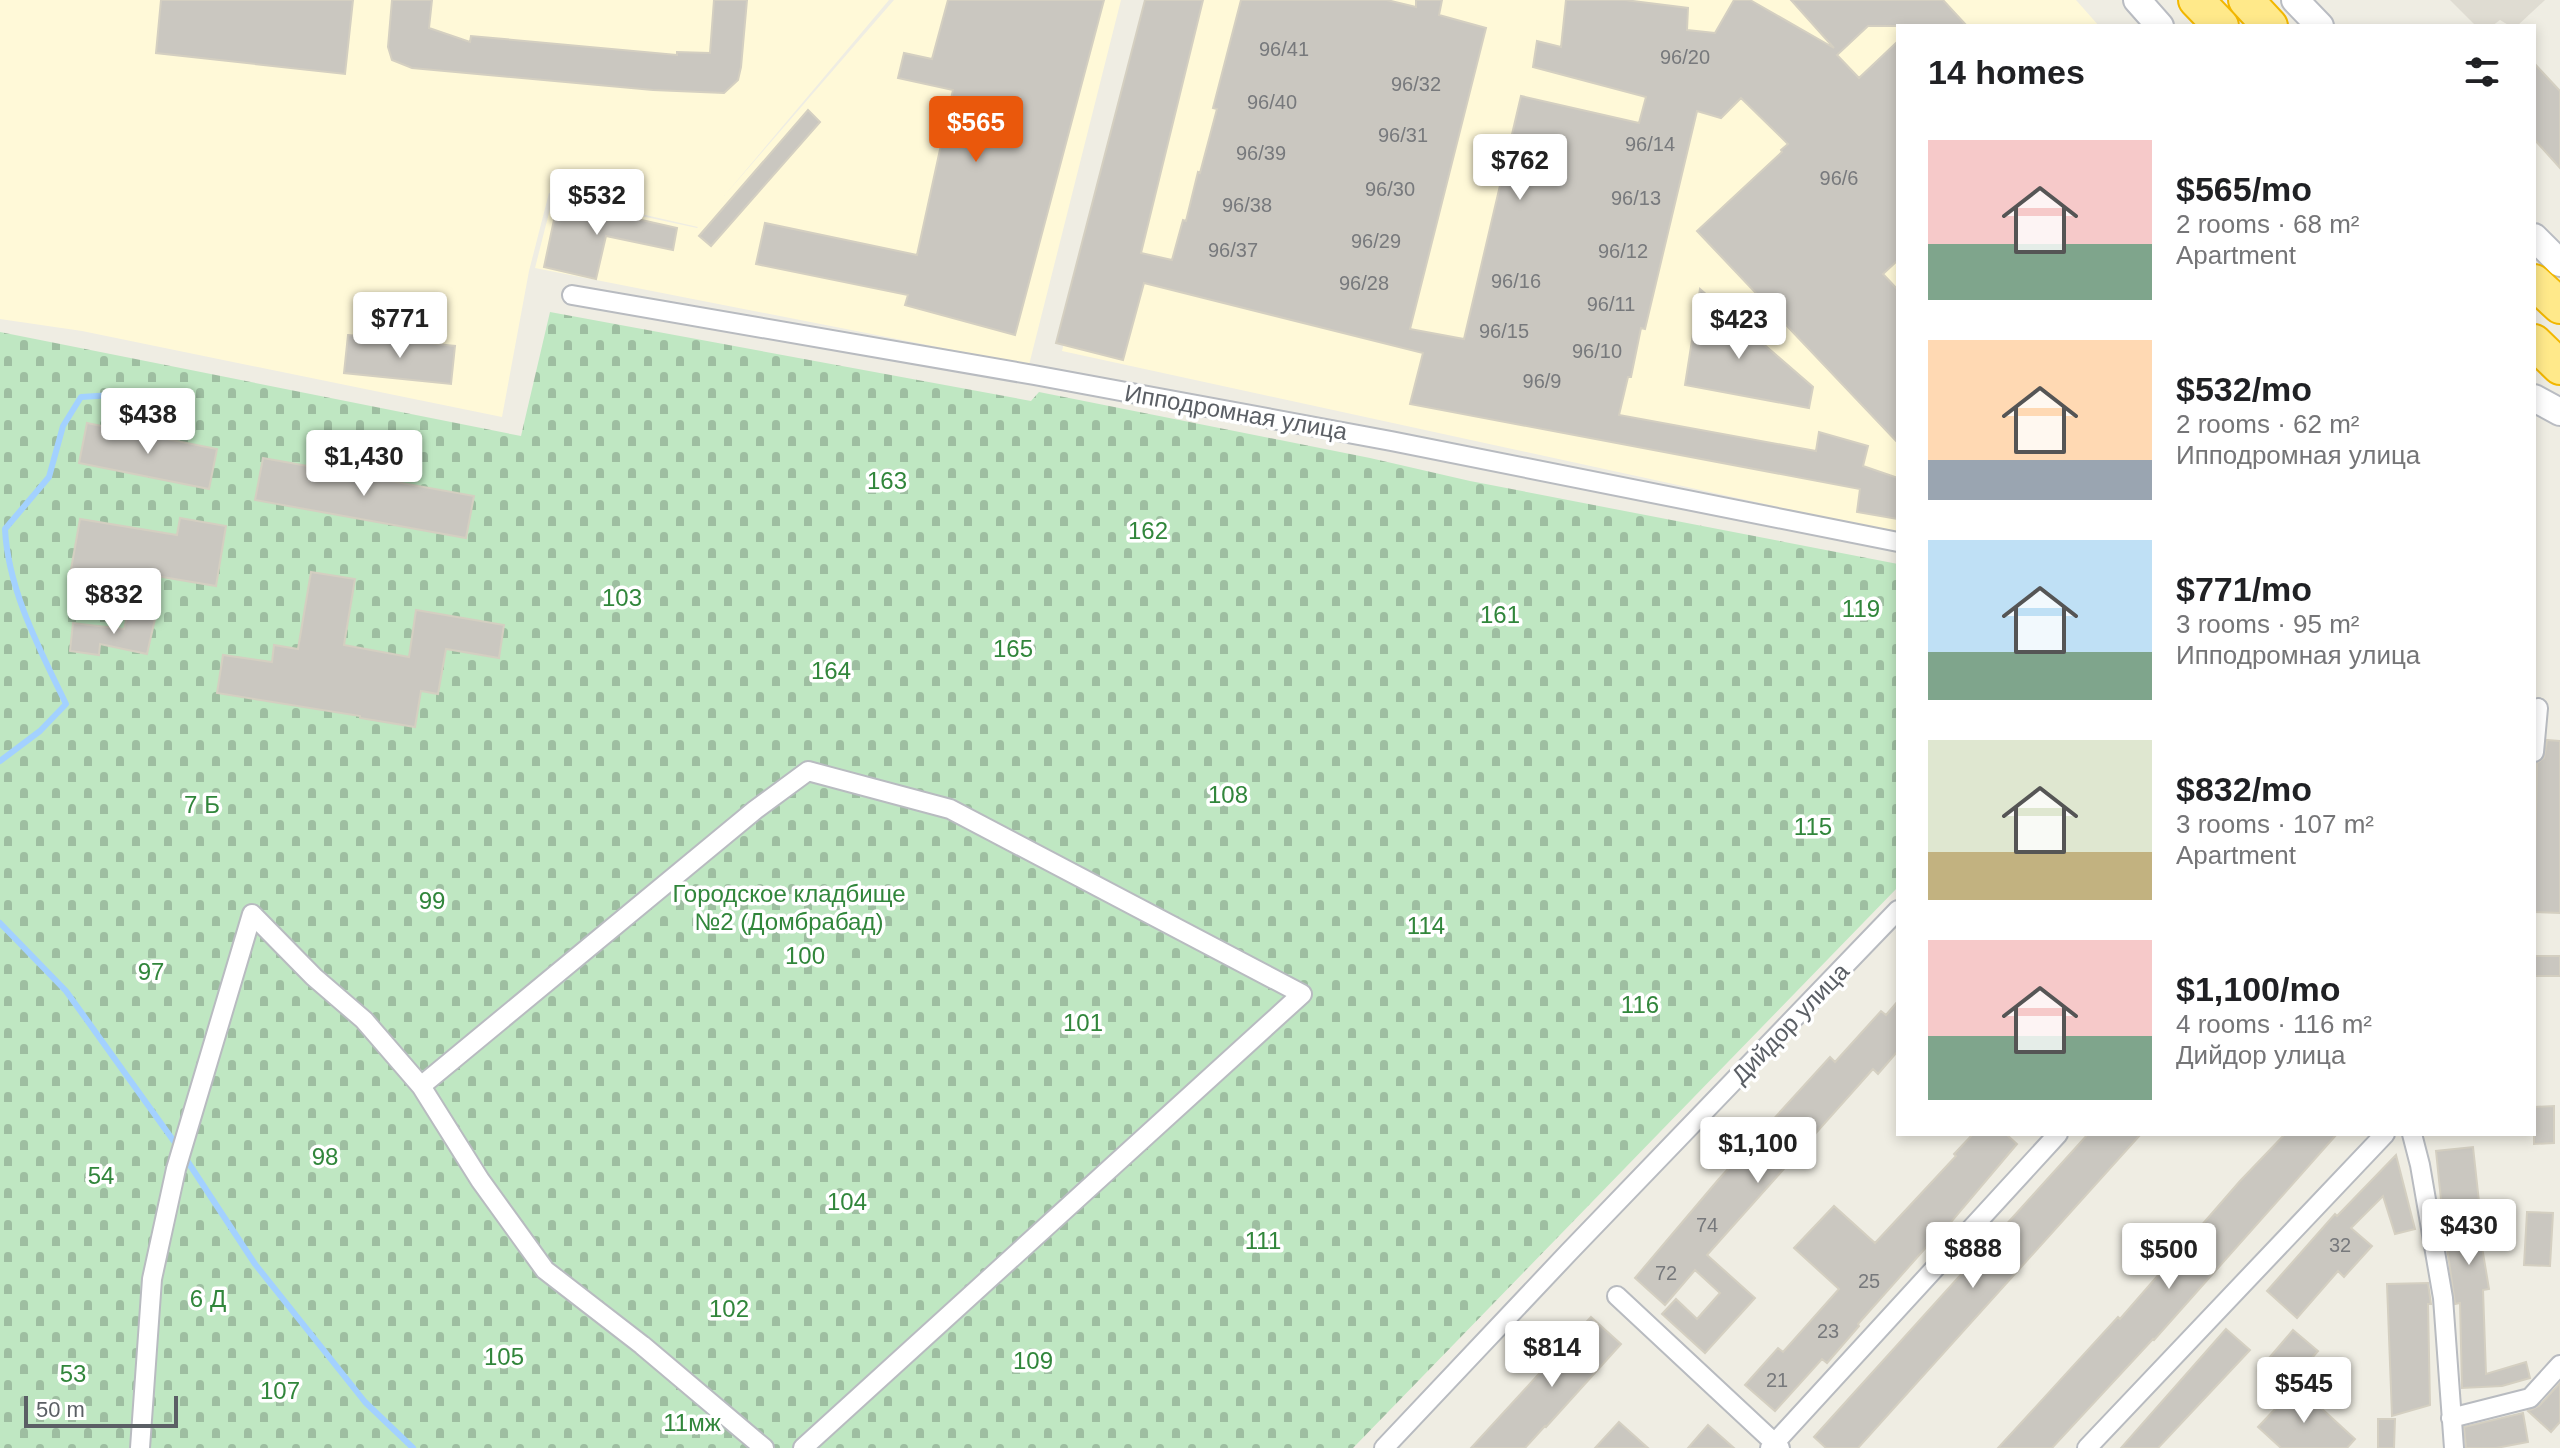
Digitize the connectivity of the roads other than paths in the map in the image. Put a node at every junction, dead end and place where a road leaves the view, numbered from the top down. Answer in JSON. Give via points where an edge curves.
{"nodes":[{"id":1,"x":2137,"y":0,"type":"edge"},
{"id":2,"x":2196,"y":0,"type":"edge"},
{"id":3,"x":2246,"y":0,"type":"edge"},
{"id":4,"x":2295,"y":0,"type":"edge"},
{"id":5,"x":2158,"y":24,"type":"edge"},
{"id":6,"x":2219,"y":24,"type":"edge"},
{"id":7,"x":2268,"y":24,"type":"edge"},
{"id":8,"x":2318,"y":24,"type":"edge"},
{"id":9,"x":2536,"y":239,"type":"edge"},
{"id":10,"x":2560,"y":263,"type":"edge"},
{"id":11,"x":2536,"y":284,"type":"edge"},
{"id":12,"x":572,"y":295,"type":"dead end"},
{"id":13,"x":2560,"y":306,"type":"edge"},
{"id":14,"x":2536,"y":344,"type":"edge"},
{"id":15,"x":2560,"y":367,"type":"edge"},
{"id":16,"x":2536,"y":399,"type":"edge"},
{"id":17,"x":2560,"y":412,"type":"edge"},
{"id":18,"x":1896,"y":542,"type":"edge"},
{"id":19,"x":2538,"y":708,"type":"dead end"},
{"id":20,"x":2536,"y":730,"type":"edge"},
{"id":21,"x":1896,"y":912,"type":"edge"},
{"id":22,"x":421,"y":1086,"type":"junction"},
{"id":23,"x":2056,"y":1136,"type":"edge"},
{"id":24,"x":2383,"y":1136,"type":"edge"},
{"id":25,"x":2413,"y":1136,"type":"edge"},
{"id":26,"x":1617,"y":1296,"type":"dead end"},
{"id":27,"x":2560,"y":1365,"type":"edge"},
{"id":28,"x":2451,"y":1418,"type":"junction"},
{"id":29,"x":1775,"y":1446,"type":"edge"},
{"id":30,"x":140,"y":1448,"type":"edge"},
{"id":31,"x":764,"y":1448,"type":"edge"},
{"id":32,"x":803,"y":1448,"type":"edge"},
{"id":33,"x":1384,"y":1448,"type":"edge"},
{"id":34,"x":2087,"y":1448,"type":"edge"},
{"id":35,"x":2454,"y":1448,"type":"edge"}],
"edges":[{"from":1,"to":5,"type":"street"},
{"from":2,"to":6,"type":"highway"},
{"from":3,"to":7,"type":"highway"},
{"from":4,"to":8,"type":"street"},
{"from":9,"to":10,"type":"street"},
{"from":11,"to":13,"type":"highway"},
{"from":12,"to":18,"type":"street","name":"Ипподромная улица","via":[[1391,441]]},
{"from":14,"to":15,"type":"highway"},
{"from":16,"to":17,"type":"street"},
{"from":19,"to":20,"type":"street"},
{"from":21,"to":33,"type":"street","name":"Дийдор улица"},
{"from":22,"to":30,"type":"street","via":[[364,1020],[252,914],[176,1169],[152,1279]]},
{"from":22,"to":31,"type":"street","via":[[545,1270]]},
{"from":22,"to":32,"type":"street","via":[[808,771],[950,809],[1302,994]]},
{"from":23,"to":29,"type":"street"},
{"from":24,"to":34,"type":"street"},
{"from":25,"to":28,"type":"street","via":[[2443,1298]]},
{"from":26,"to":29,"type":"street"},
{"from":27,"to":28,"type":"street","via":[[2530,1398]]},
{"from":28,"to":35,"type":"street"}]}
